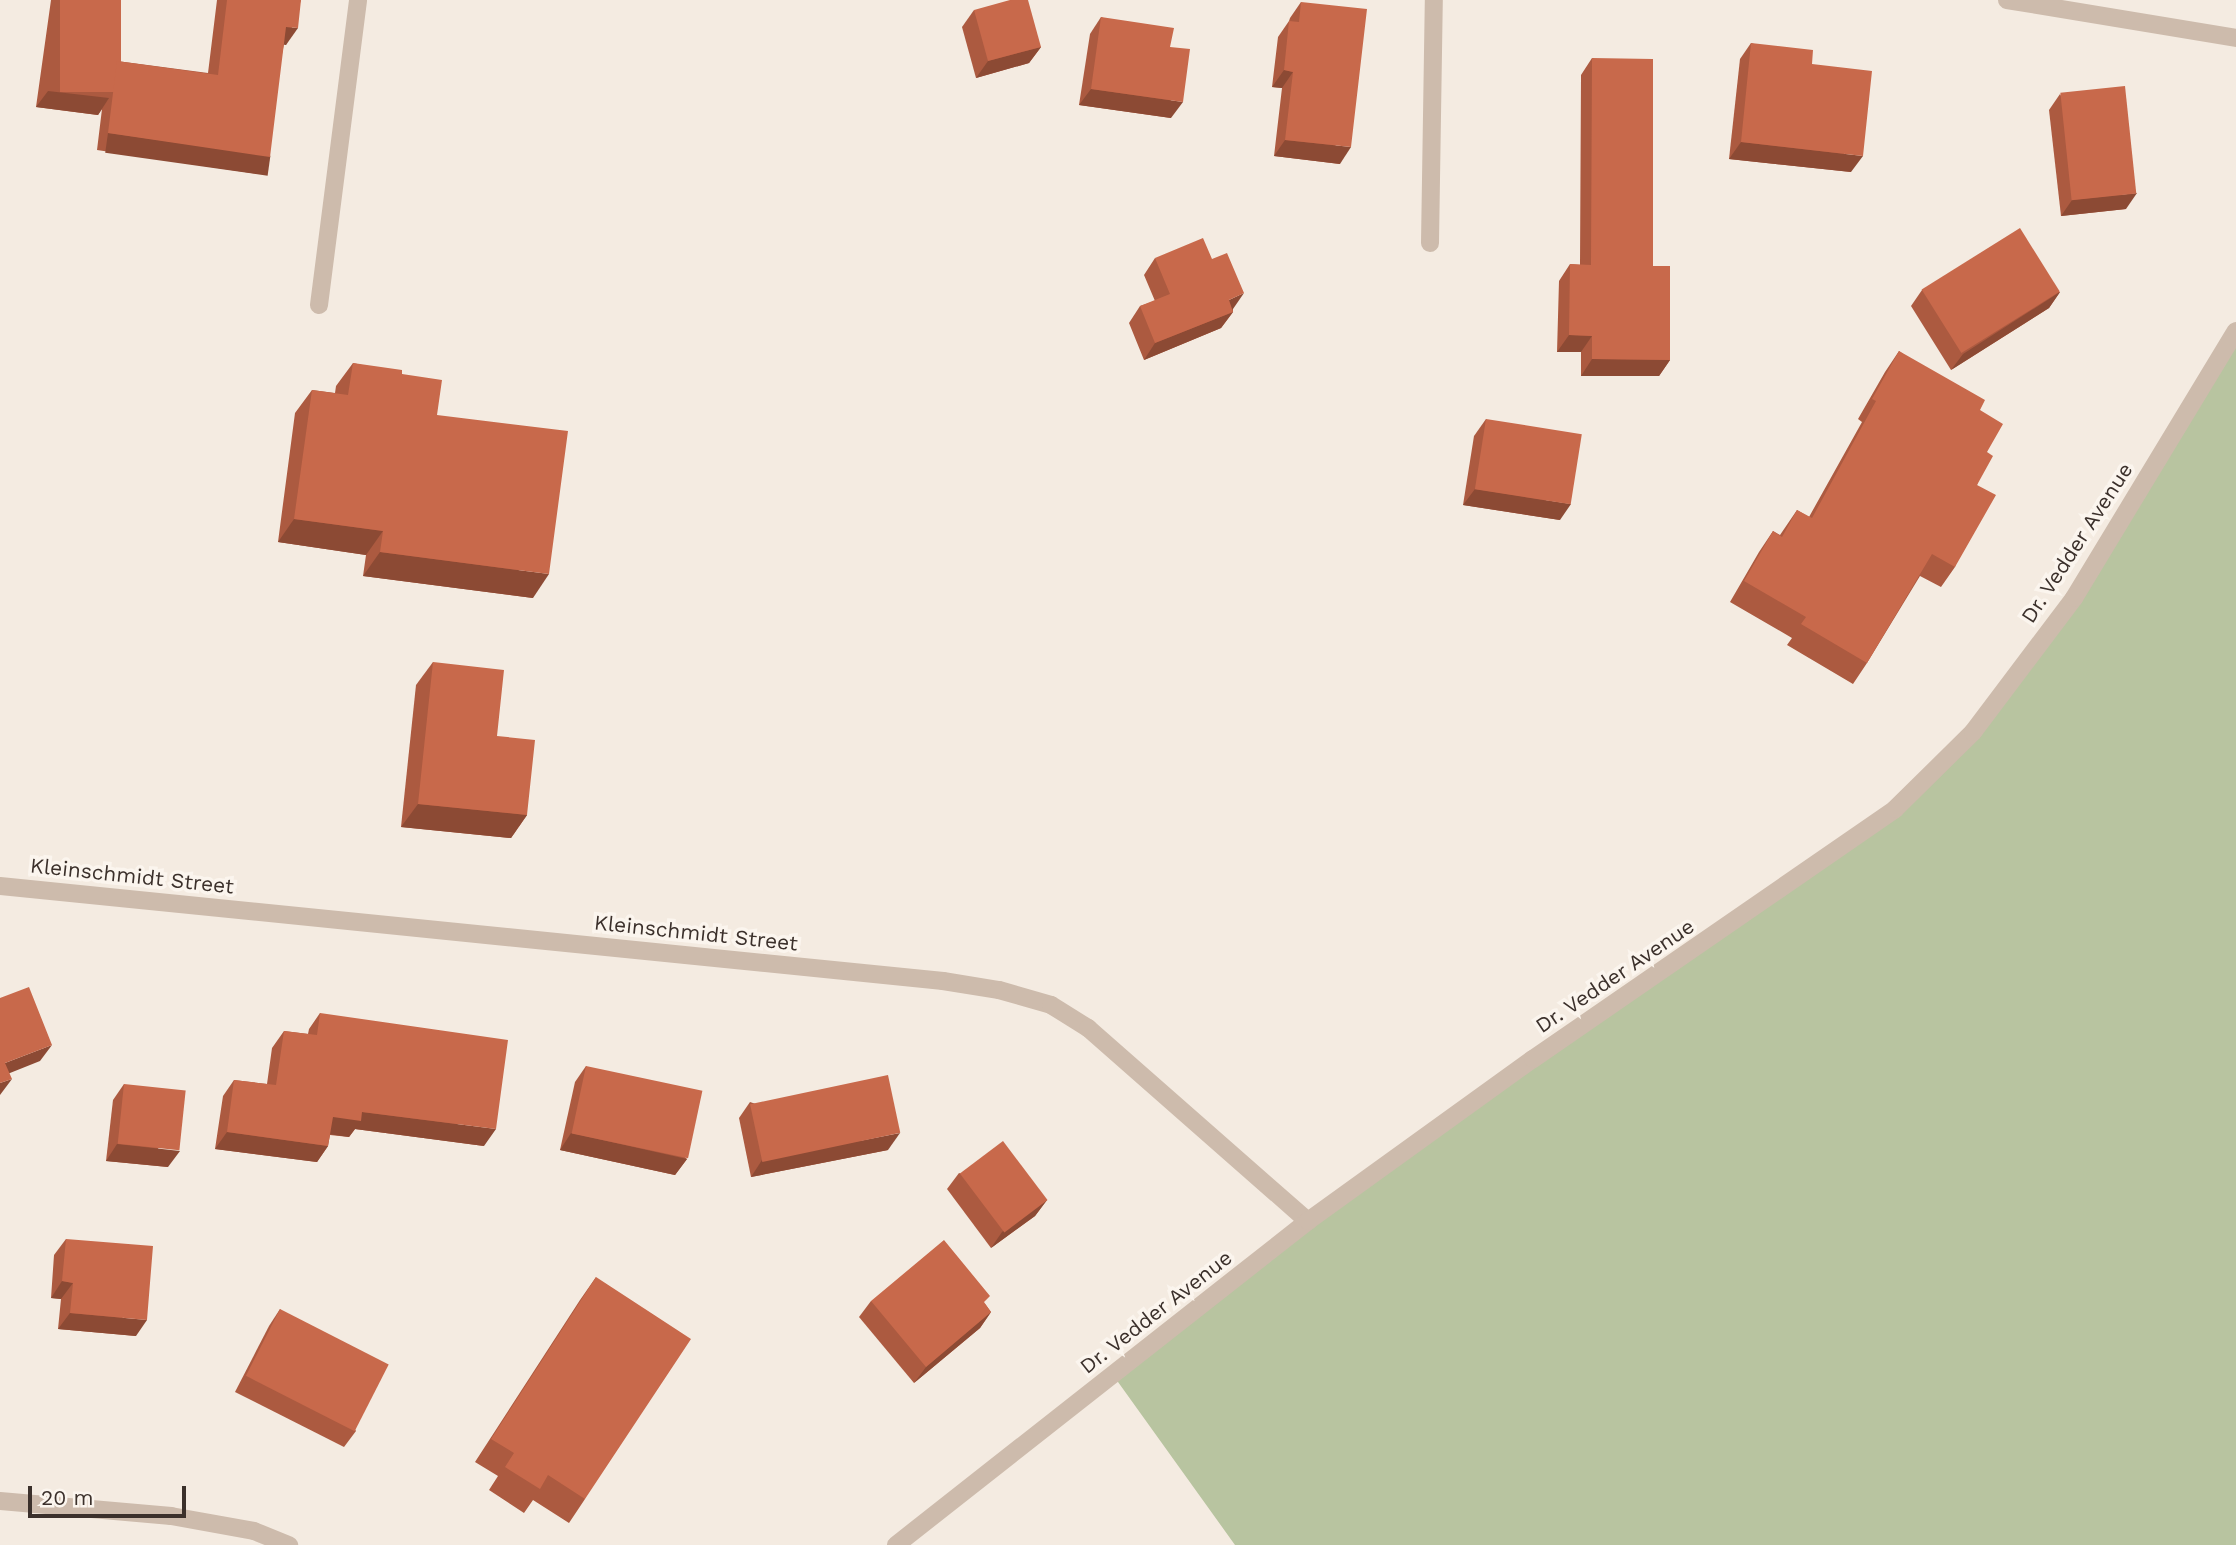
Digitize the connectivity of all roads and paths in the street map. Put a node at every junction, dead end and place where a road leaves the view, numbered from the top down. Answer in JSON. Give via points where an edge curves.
{"nodes":[{"id":1,"x":358,"y":0,"type":"edge"},
{"id":2,"x":1434,"y":0,"type":"edge"},
{"id":3,"x":2007,"y":0,"type":"edge"},
{"id":4,"x":2236,"y":38,"type":"edge"},
{"id":5,"x":1430,"y":243,"type":"dead end"},
{"id":6,"x":319,"y":305,"type":"dead end"},
{"id":7,"x":2236,"y":331,"type":"edge"},
{"id":8,"x":0,"y":886,"type":"edge"},
{"id":9,"x":1308,"y":1221,"type":"junction"},
{"id":10,"x":0,"y":1501,"type":"edge"},
{"id":11,"x":289,"y":1545,"type":"edge"},
{"id":12,"x":896,"y":1545,"type":"edge"}],
"edges":[{"from":1,"to":6,"type":"street"},
{"from":2,"to":5,"type":"street"},
{"from":3,"to":4,"type":"street"},
{"from":7,"to":9,"type":"street","name":"Dr. Vedder Avenue","via":[[2074,598],[1973,732],[1895,809]]},
{"from":8,"to":9,"type":"street","name":"Kleinschmidt Street","via":[[999,990],[1051,1004],[1088,1028]]},
{"from":9,"to":12,"type":"street","name":"Dr. Vedder Avenue"},
{"from":10,"to":11,"type":"street","via":[[171,1516],[254,1531]]}]}
